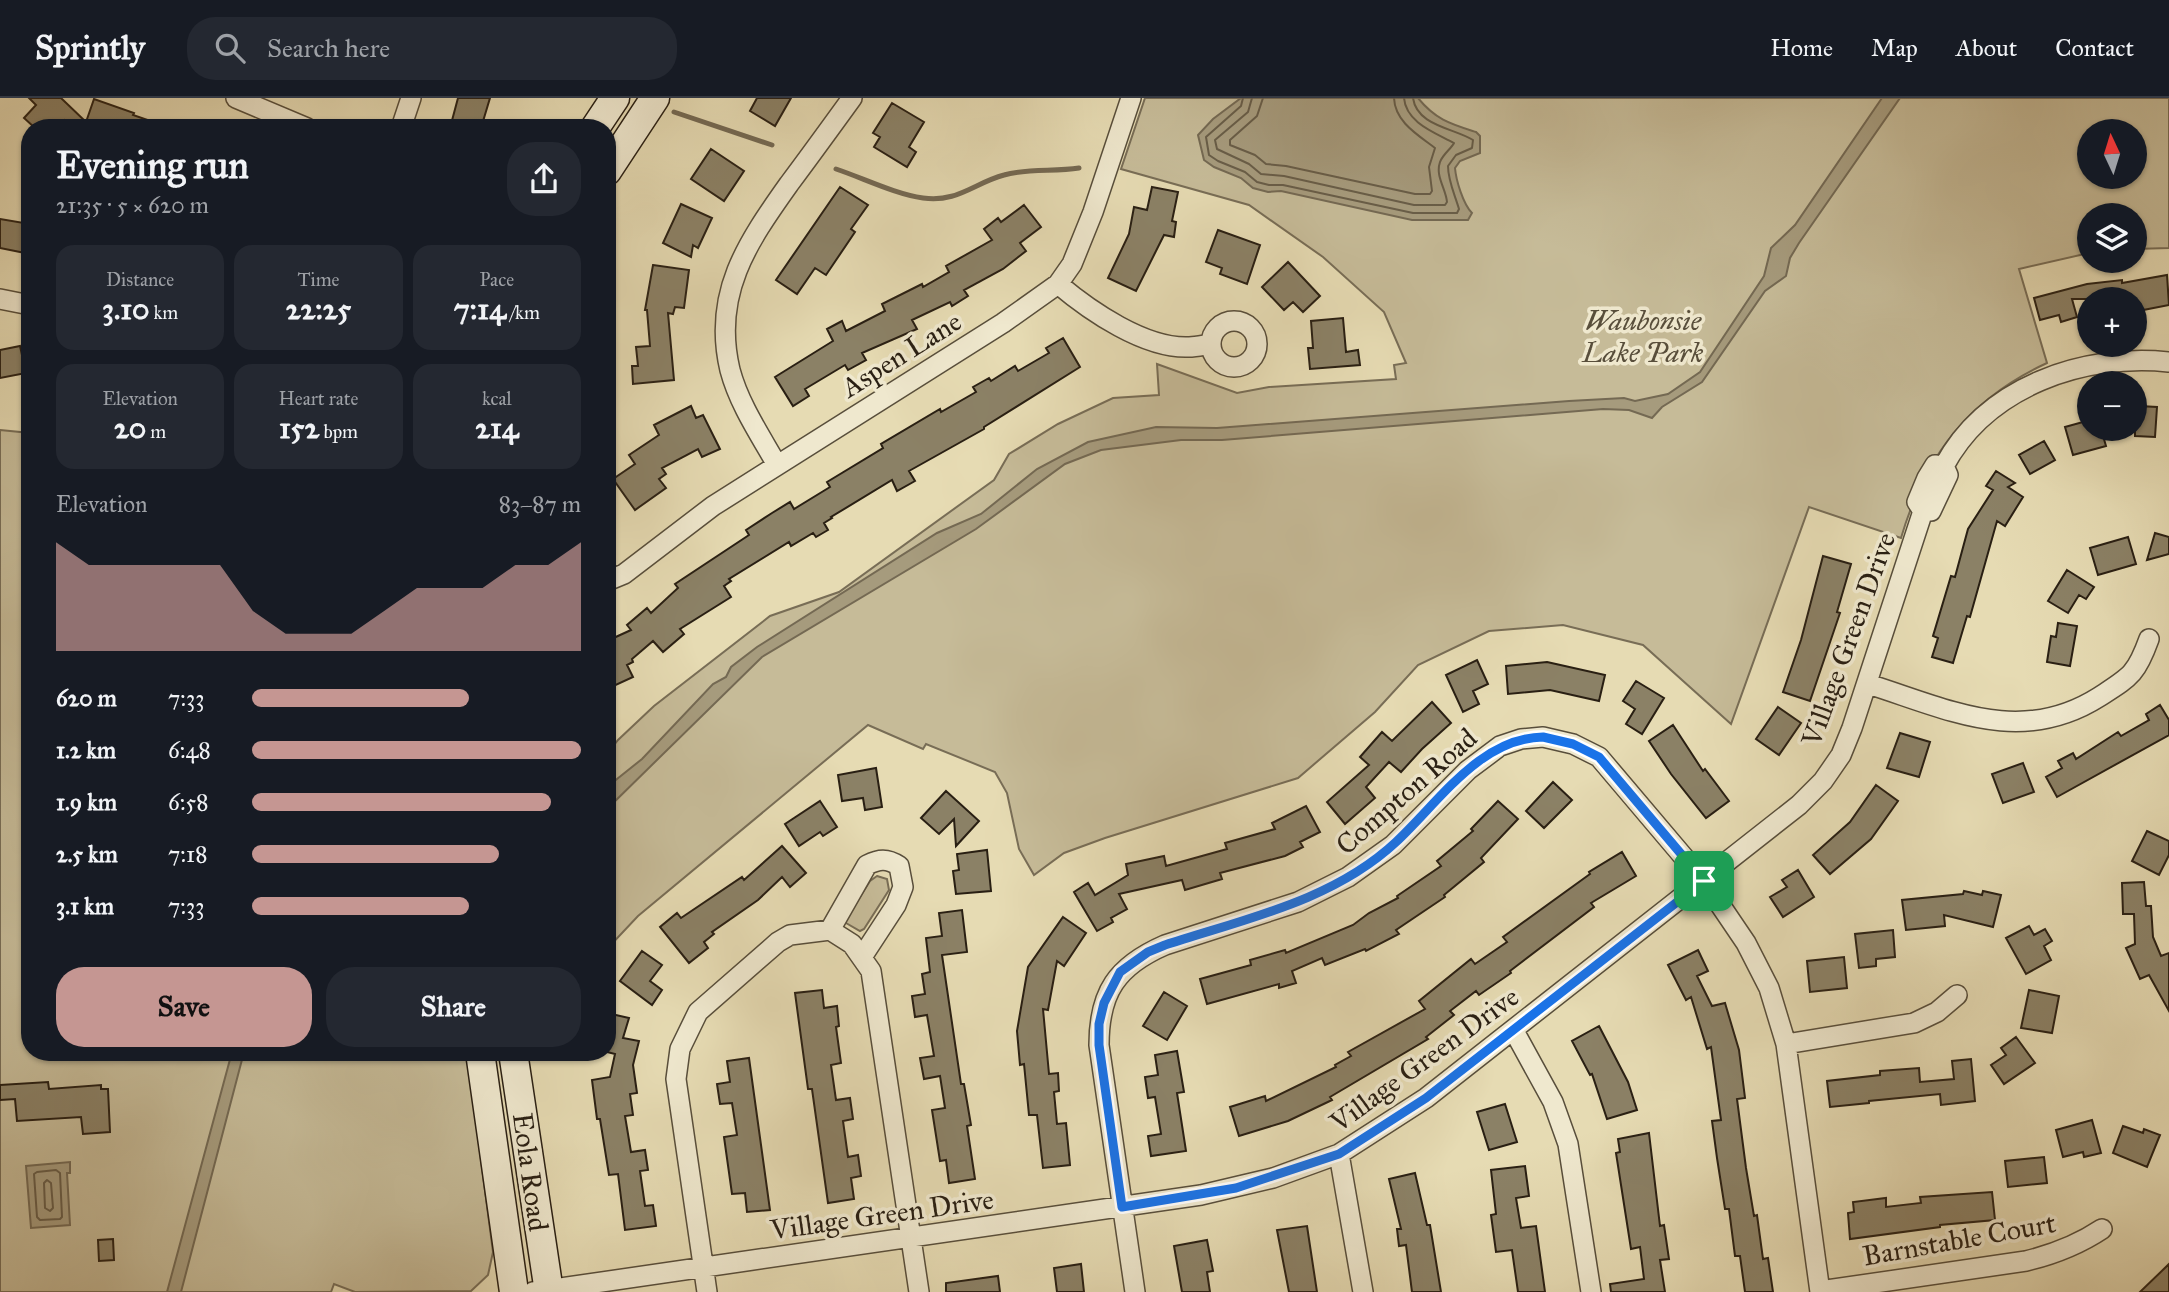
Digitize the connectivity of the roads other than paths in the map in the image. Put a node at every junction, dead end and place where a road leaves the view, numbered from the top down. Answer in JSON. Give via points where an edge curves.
{"nodes":[{"id":1,"x":236,"y":98,"type":"edge"},
{"id":2,"x":411,"y":98,"type":"edge"},
{"id":3,"x":615,"y":98,"type":"edge"},
{"id":4,"x":655,"y":98,"type":"edge"},
{"id":5,"x":852,"y":98,"type":"edge"},
{"id":6,"x":1130,"y":98,"type":"edge"},
{"id":7,"x":286,"y":119,"type":"edge"},
{"id":8,"x":404,"y":119,"type":"edge"},
{"id":9,"x":601,"y":119,"type":"edge"},
{"id":10,"x":616,"y":157,"type":"edge"},
{"id":11,"x":1058,"y":284,"type":"junction"},
{"id":12,"x":0,"y":299,"type":"edge"},
{"id":13,"x":21,"y":303,"type":"edge"},
{"id":14,"x":1211,"y":344,"type":"dead end"},
{"id":15,"x":2169,"y":362,"type":"edge"},
{"id":16,"x":777,"y":465,"type":"junction"},
{"id":17,"x":616,"y":577,"type":"edge"},
{"id":18,"x":2149,"y":639,"type":"dead end"},
{"id":19,"x":1868,"y":684,"type":"junction"},
{"id":20,"x":1704,"y":881,"type":"junction"},
{"id":21,"x":830,"y":930,"type":"junction"},
{"id":22,"x":862,"y":957,"type":"junction"},
{"id":23,"x":1957,"y":995,"type":"dead end"},
{"id":24,"x":1514,"y":1031,"type":"junction"},
{"id":25,"x":1786,"y":1044,"type":"junction"},
{"id":26,"x":481,"y":1061,"type":"edge"},
{"id":27,"x":514,"y":1061,"type":"edge"},
{"id":28,"x":1339,"y":1154,"type":"junction"},
{"id":29,"x":1122,"y":1207,"type":"junction"},
{"id":30,"x":2102,"y":1229,"type":"dead end"},
{"id":31,"x":911,"y":1238,"type":"junction"},
{"id":32,"x":703,"y":1268,"type":"junction"},
{"id":33,"x":544,"y":1291,"type":"edge"},
{"id":34,"x":514,"y":1292,"type":"edge"},
{"id":35,"x":707,"y":1292,"type":"edge"},
{"id":36,"x":919,"y":1292,"type":"edge"},
{"id":37,"x":1135,"y":1292,"type":"edge"},
{"id":38,"x":1363,"y":1292,"type":"edge"},
{"id":39,"x":1591,"y":1292,"type":"edge"},
{"id":40,"x":1820,"y":1292,"type":"edge"}],
"edges":[{"from":1,"to":7,"type":"street"},
{"from":2,"to":8,"type":"street"},
{"from":3,"to":9,"type":"main road"},
{"from":4,"to":10,"type":"main road"},
{"from":5,"to":16,"type":"street","via":[[758,227],[729,295],[726,332],[731,370],[743,403]]},
{"from":6,"to":11,"type":"street","name":"Aspen Lane","via":[[1093,212],[1072,264]]},
{"from":11,"to":14,"type":"street","via":[[1098,315],[1135,333],[1175,346]]},
{"from":11,"to":16,"type":"street","name":"Aspen Lane"},
{"from":12,"to":13,"type":"street"},
{"from":15,"to":19,"type":"street","name":"Village Green Drive","via":[[2113,360],[2040,381],[1991,411],[1944,466],[1935,466],[1920,492],[1917,502],[1923,511]]},
{"from":16,"to":17,"type":"street","name":"Aspen Lane"},
{"from":18,"to":19,"type":"street","via":[[2140,664],[2127,679],[2086,705],[2039,721],[1977,719]]},
{"from":19,"to":20,"type":"street","name":"Village Green Drive","via":[[1841,755],[1823,781]]},
{"from":20,"to":24,"type":"street","name":"Village Green Drive"},
{"from":20,"to":25,"type":"street","name":"Compton Road","via":[[1757,961]]},
{"from":20,"to":29,"type":"street","name":"Compton Road","via":[[1599,757],[1543,737],[1500,746],[1468,770],[1393,845],[1348,877],[1298,902],[1148,952],[1120,972],[1101,1013],[1099,1045]]},
{"from":21,"to":22,"type":"street"},
{"from":21,"to":22,"type":"street","via":[[867,865],[890,860],[899,866],[903,887]]},
{"from":21,"to":32,"type":"street","via":[[790,935],[778,942],[698,1012],[684,1039],[676,1079]]},
{"from":22,"to":31,"type":"street","via":[[871,971]]},
{"from":23,"to":25,"type":"street","via":[[1937,1013],[1914,1023]]},
{"from":24,"to":28,"type":"street","name":"Village Green Drive","via":[[1426,1098]]},
{"from":24,"to":39,"type":"street","via":[[1553,1102],[1568,1144]]},
{"from":25,"to":40,"type":"street","name":"Compton Road"},
{"from":26,"to":34,"type":"main road","name":"Eola Road"},
{"from":27,"to":33,"type":"main road","name":"Eola Road"},
{"from":28,"to":29,"type":"street","name":"Village Green Drive","via":[[1236,1188]]},
{"from":28,"to":38,"type":"street"},
{"from":29,"to":31,"type":"street","name":"Village Green Drive"},
{"from":29,"to":37,"type":"street","name":"Compton Road"},
{"from":30,"to":40,"type":"street","name":"Barnstable Court","via":[[2080,1244],[2026,1261]]},
{"from":31,"to":32,"type":"street","name":"Village Green Drive"},
{"from":31,"to":36,"type":"street"},
{"from":32,"to":33,"type":"street","name":"Village Green Drive"},
{"from":32,"to":35,"type":"street"}]}
